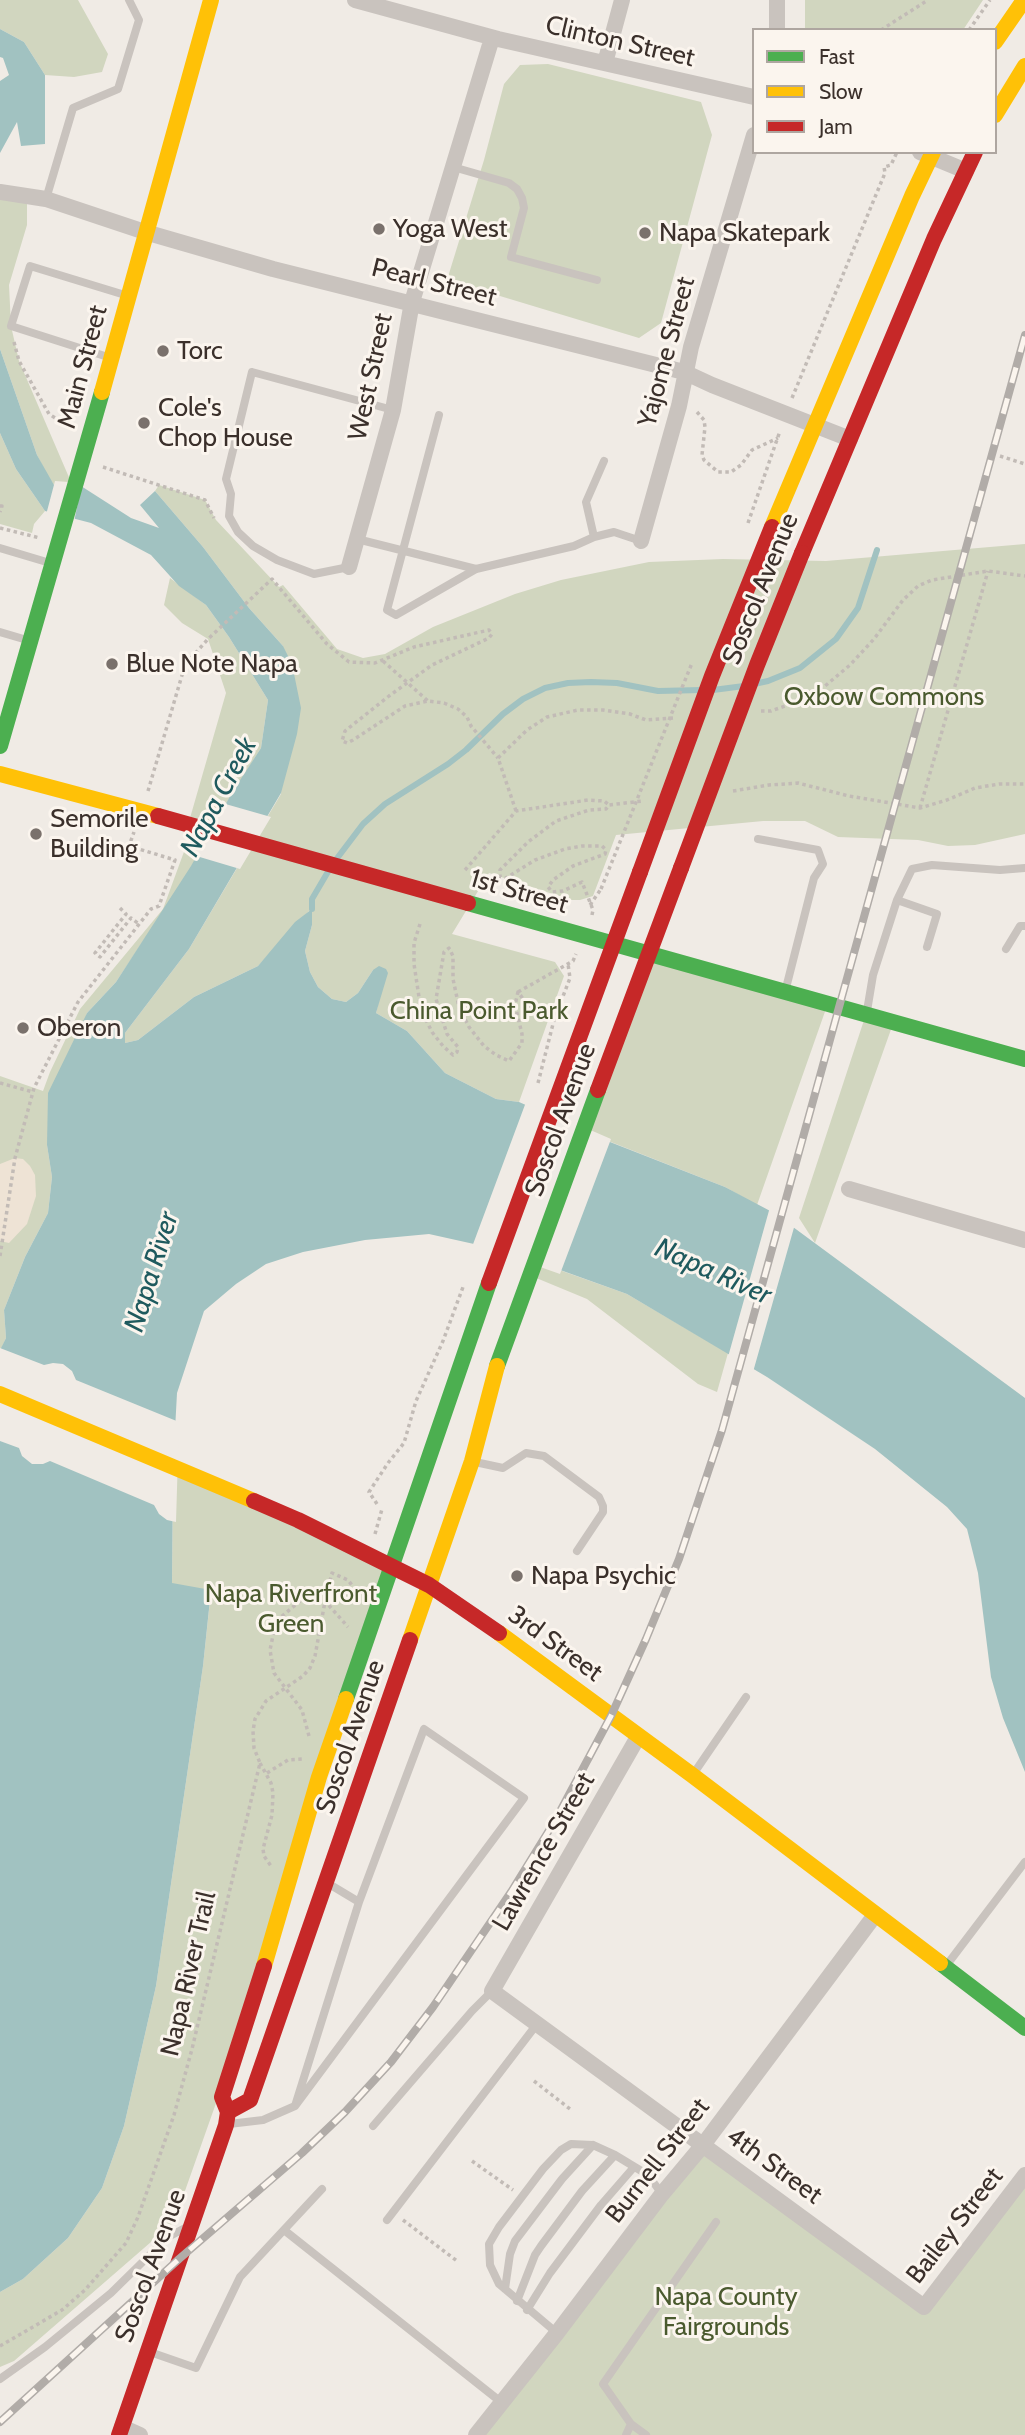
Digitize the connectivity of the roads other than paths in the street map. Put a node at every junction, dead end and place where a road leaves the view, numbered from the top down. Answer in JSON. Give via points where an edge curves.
{"nodes":[{"id":1,"x":129,"y":0,"type":"edge"},
{"id":2,"x":211,"y":0,"type":"edge"},
{"id":3,"x":355,"y":0,"type":"edge"},
{"id":4,"x":622,"y":0,"type":"edge"},
{"id":5,"x":777,"y":0,"type":"edge"},
{"id":6,"x":1024,"y":0,"type":"edge"},
{"id":7,"x":384,"y":4,"type":"edge"},
{"id":8,"x":777,"y":28,"type":"edge"},
{"id":9,"x":492,"y":38,"type":"junction"},
{"id":10,"x":997,"y":39,"type":"edge"},
{"id":11,"x":604,"y":63,"type":"junction"},
{"id":12,"x":1025,"y":66,"type":"edge"},
{"id":13,"x":752,"y":97,"type":"edge"},
{"id":14,"x":997,"y":113,"type":"edge"},
{"id":15,"x":752,"y":142,"type":"edge"},
{"id":16,"x":928,"y":154,"type":"edge"},
{"id":17,"x":930,"y":154,"type":"edge"},
{"id":18,"x":974,"y":154,"type":"edge"},
{"id":19,"x":453,"y":167,"type":"junction"},
{"id":20,"x":966,"y":171,"type":"junction"},
{"id":21,"x":4,"y":193,"type":"edge"},
{"id":22,"x":46,"y":199,"type":"junction"},
{"id":23,"x":145,"y":232,"type":"junction"},
{"id":24,"x":597,"y":280,"type":"dead end"},
{"id":25,"x":128,"y":296,"type":"junction"},
{"id":26,"x":412,"y":302,"type":"junction"},
{"id":27,"x":111,"y":358,"type":"junction"},
{"id":28,"x":684,"y":372,"type":"junction"},
{"id":29,"x":393,"y":410,"type":"junction"},
{"id":30,"x":439,"y":415,"type":"dead end"},
{"id":31,"x":815,"y":425,"type":"junction"},
{"id":32,"x":850,"y":439,"type":"junction"},
{"id":33,"x":604,"y":461,"type":"dead end"},
{"id":34,"x":594,"y":537,"type":"junction"},
{"id":35,"x":356,"y":538,"type":"junction"},
{"id":36,"x":641,"y":541,"type":"joint"},
{"id":37,"x":0,"y":548,"type":"edge"},
{"id":38,"x":402,"y":551,"type":"junction"},
{"id":39,"x":53,"y":564,"type":"junction"},
{"id":40,"x":349,"y":567,"type":"joint"},
{"id":41,"x":476,"y":569,"type":"junction"},
{"id":42,"x":0,"y":632,"type":"edge"},
{"id":43,"x":30,"y":641,"type":"junction"},
{"id":44,"x":0,"y":746,"type":"edge"},
{"id":45,"x":0,"y":774,"type":"edge"},
{"id":46,"x":758,"y":839,"type":"dead end"},
{"id":47,"x":1025,"y":868,"type":"edge"},
{"id":48,"x":897,"y":900,"type":"junction"},
{"id":49,"x":1025,"y":926,"type":"edge"},
{"id":50,"x":613,"y":944,"type":"junction"},
{"id":51,"x":927,"y":947,"type":"dead end"},
{"id":52,"x":1006,"y":949,"type":"dead end"},
{"id":53,"x":649,"y":954,"type":"junction"},
{"id":54,"x":785,"y":991,"type":"junction"},
{"id":55,"x":866,"y":1014,"type":"junction"},
{"id":56,"x":1025,"y":1059,"type":"edge"},
{"id":57,"x":849,"y":1189,"type":"dead end"},
{"id":58,"x":1025,"y":1240,"type":"edge"},
{"id":59,"x":0,"y":1394,"type":"edge"},
{"id":60,"x":472,"y":1461,"type":"junction"},
{"id":61,"x":576,"y":1551,"type":"dead end"},
{"id":62,"x":393,"y":1565,"type":"junction"},
{"id":63,"x":429,"y":1585,"type":"junction"},
{"id":64,"x":746,"y":1698,"type":"dead end"},
{"id":65,"x":638,"y":1737,"type":"junction"},
{"id":66,"x":692,"y":1775,"type":"junction"},
{"id":67,"x":1025,"y":1862,"type":"edge"},
{"id":68,"x":327,"y":1882,"type":"junction"},
{"id":69,"x":359,"y":1902,"type":"junction"},
{"id":70,"x":875,"y":1915,"type":"junction"},
{"id":71,"x":945,"y":1968,"type":"junction"},
{"id":72,"x":492,"y":1991,"type":"junction"},
{"id":73,"x":537,"y":2024,"type":"junction"},
{"id":74,"x":1025,"y":2028,"type":"edge"},
{"id":75,"x":295,"y":2106,"type":"junction"},
{"id":76,"x":227,"y":2118,"type":"junction"},
{"id":77,"x":373,"y":2126,"type":"dead end"},
{"id":78,"x":593,"y":2145,"type":"junction"},
{"id":79,"x":703,"y":2145,"type":"junction"},
{"id":80,"x":615,"y":2155,"type":"junction"},
{"id":81,"x":634,"y":2167,"type":"junction"},
{"id":82,"x":1025,"y":2175,"type":"edge"},
{"id":83,"x":322,"y":2189,"type":"dead end"},
{"id":84,"x":662,"y":2194,"type":"junction"},
{"id":85,"x":390,"y":2216,"type":"road end"},
{"id":86,"x":716,"y":2222,"type":"dead end"},
{"id":87,"x":192,"y":2225,"type":"junction"},
{"id":88,"x":284,"y":2230,"type":"junction"},
{"id":89,"x":505,"y":2289,"type":"junction"},
{"id":90,"x":517,"y":2301,"type":"junction"},
{"id":91,"x":924,"y":2306,"type":"joint"},
{"id":92,"x":527,"y":2310,"type":"junction"},
{"id":93,"x":557,"y":2333,"type":"junction"},
{"id":94,"x":147,"y":2351,"type":"junction"},
{"id":95,"x":0,"y":2379,"type":"edge"},
{"id":96,"x":501,"y":2402,"type":"junction"},
{"id":97,"x":631,"y":2424,"type":"junction"},
{"id":98,"x":121,"y":2431,"type":"edge"},
{"id":99,"x":140,"y":2435,"type":"edge"},
{"id":100,"x":476,"y":2435,"type":"edge"},
{"id":101,"x":626,"y":2435,"type":"edge"},
{"id":102,"x":646,"y":2435,"type":"edge"}],
"edges":[{"from":1,"to":22,"type":"lane","via":[[139,20],[118,89],[73,108]]},
{"from":2,"to":23,"type":"main road","name":"Main Street"},
{"from":3,"to":7,"type":"street","name":"Clinton Street"},
{"from":4,"to":11,"type":"street"},
{"from":5,"to":8,"type":"street"},
{"from":6,"to":10,"type":"main road"},
{"from":7,"to":9,"type":"street","name":"Clinton Street"},
{"from":9,"to":11,"type":"street","name":"Clinton Street"},
{"from":9,"to":19,"type":"street","name":"West Street"},
{"from":11,"to":13,"type":"street","name":"Clinton Street"},
{"from":12,"to":14,"type":"main road"},
{"from":15,"to":28,"type":"street","name":"Yajome Street"},
{"from":16,"to":31,"type":"main road","name":"Soscol Avenue"},
{"from":17,"to":20,"type":"street"},
{"from":18,"to":20,"type":"main road","name":"Soscol Avenue"},
{"from":19,"to":24,"type":"lane","via":[[517,189],[524,208],[512,257]]},
{"from":19,"to":26,"type":"street","name":"West Street"},
{"from":20,"to":32,"type":"main road","name":"Soscol Avenue"},
{"from":21,"to":22,"type":"street","name":"Pearl Street"},
{"from":22,"to":23,"type":"street","name":"Pearl Street"},
{"from":23,"to":25,"type":"main road","name":"Main Street"},
{"from":23,"to":26,"type":"street","name":"Pearl Street"},
{"from":25,"to":27,"type":"main road","name":"Main Street"},
{"from":25,"to":27,"type":"lane","via":[[30,266],[11,326]]},
{"from":26,"to":28,"type":"street","name":"Pearl Street"},
{"from":26,"to":29,"type":"street","name":"West Street"},
{"from":27,"to":39,"type":"main road","name":"Main Street"},
{"from":28,"to":31,"type":"street","name":"Pearl Street"},
{"from":28,"to":36,"type":"street","name":"Yajome Street","via":[[679,406]]},
{"from":29,"to":35,"type":"street","name":"West Street"},
{"from":29,"to":40,"type":"lane","via":[[252,372],[226,479],[231,494],[229,516],[253,546],[277,560],[314,574]]},
{"from":30,"to":38,"type":"lane"},
{"from":31,"to":32,"type":"street","name":"Pearl Street"},
{"from":31,"to":50,"type":"main road","name":"Soscol Avenue","bridge":true,"via":[[712,676]]},
{"from":32,"to":53,"type":"main road","name":"Soscol Avenue","bridge":true,"via":[[757,665]]},
{"from":33,"to":34,"type":"lane","via":[[586,502]]},
{"from":34,"to":36,"type":"lane","via":[[614,532]]},
{"from":34,"to":41,"type":"lane"},
{"from":35,"to":38,"type":"lane"},
{"from":35,"to":40,"type":"street","name":"West Street"},
{"from":37,"to":39,"type":"lane"},
{"from":38,"to":41,"type":"lane"},
{"from":38,"to":41,"type":"lane","via":[[387,611],[396,615]]},
{"from":39,"to":43,"type":"main road","name":"Main Street"},
{"from":42,"to":43,"type":"lane"},
{"from":43,"to":44,"type":"main road","name":"Main Street"},
{"from":45,"to":50,"type":"main road","name":"1st Street","bridge":true},
{"from":46,"to":54,"type":"lane","via":[[818,850],[823,864],[814,878]]},
{"from":47,"to":48,"type":"lane","via":[[932,865],[912,869]]},
{"from":48,"to":51,"type":"lane","via":[[937,914]]},
{"from":48,"to":55,"type":"lane"},
{"from":49,"to":52,"type":"lane","via":[[1020,926]]},
{"from":50,"to":53,"type":"main road","name":"1st Street"},
{"from":50,"to":62,"type":"main road","name":"Soscol Avenue","via":[[496,1262]]},
{"from":53,"to":54,"type":"main road","name":"1st Street"},
{"from":53,"to":60,"type":"main road","name":"Soscol Avenue","via":[[494,1374]]},
{"from":54,"to":55,"type":"main road","name":"1st Street"},
{"from":55,"to":56,"type":"main road","name":"1st Street"},
{"from":57,"to":58,"type":"street"},
{"from":59,"to":62,"type":"main road","name":"3rd Street"},
{"from":60,"to":61,"type":"lane","via":[[503,1468],[526,1453],[544,1456],[599,1497],[603,1512]]},
{"from":60,"to":63,"type":"main road","name":"Soscol Avenue"},
{"from":62,"to":63,"type":"main road","name":"3rd Street"},
{"from":62,"to":76,"type":"main road","name":"Soscol Avenue","via":[[318,1777],[222,2097]]},
{"from":63,"to":65,"type":"main road","name":"3rd Street"},
{"from":63,"to":68,"type":"main road","name":"Soscol Avenue"},
{"from":64,"to":66,"type":"lane"},
{"from":65,"to":66,"type":"main road","name":"3rd Street"},
{"from":65,"to":72,"type":"street","name":"Lawrence Street"},
{"from":66,"to":70,"type":"main road","name":"3rd Street"},
{"from":67,"to":71,"type":"lane"},
{"from":68,"to":69,"type":"lane"},
{"from":68,"to":76,"type":"main road","name":"Soscol Avenue","via":[[250,2100]]},
{"from":69,"to":75,"type":"lane"},
{"from":69,"to":75,"type":"lane","via":[[424,1729],[524,1798]]},
{"from":70,"to":71,"type":"main road","name":"3rd Street"},
{"from":70,"to":79,"type":"street","name":"Burnell Street"},
{"from":71,"to":74,"type":"main road","name":"3rd Street"},
{"from":72,"to":73,"type":"street","name":"4th Street"},
{"from":72,"to":77,"type":"lane"},
{"from":73,"to":79,"type":"street","name":"4th Street"},
{"from":73,"to":85,"type":"lane"},
{"from":75,"to":76,"type":"lane","via":[[263,2120]]},
{"from":76,"to":87,"type":"main road","name":"Soscol Avenue"},
{"from":78,"to":80,"type":"lane"},
{"from":78,"to":89,"type":"lane","via":[[515,2241]]},
{"from":78,"to":89,"type":"lane","via":[[571,2144],[561,2150],[489,2244],[490,2266]]},
{"from":79,"to":84,"type":"street","name":"Burnell Street"},
{"from":79,"to":91,"type":"street","name":"4th Street"},
{"from":80,"to":81,"type":"lane"},
{"from":80,"to":90,"type":"lane","via":[[534,2255]]},
{"from":81,"to":84,"type":"lane","via":[[648,2175]]},
{"from":81,"to":92,"type":"lane","via":[[550,2273]]},
{"from":82,"to":91,"type":"street","name":"Bailey Street"},
{"from":83,"to":88,"type":"lane"},
{"from":84,"to":93,"type":"street","name":"Burnell Street"},
{"from":86,"to":97,"type":"lane","via":[[603,2384]]},
{"from":87,"to":94,"type":"main road","name":"Soscol Avenue"},
{"from":87,"to":95,"type":"lane","via":[[168,2237],[111,2293]]},
{"from":88,"to":94,"type":"lane","via":[[240,2277],[196,2368]]},
{"from":88,"to":96,"type":"lane"},
{"from":89,"to":90,"type":"lane"},
{"from":90,"to":92,"type":"lane"},
{"from":92,"to":93,"type":"lane"},
{"from":93,"to":96,"type":"street","name":"Burnell Street"},
{"from":94,"to":98,"type":"main road","name":"Soscol Avenue"},
{"from":96,"to":100,"type":"street","name":"Burnell Street"},
{"from":97,"to":101,"type":"lane"},
{"from":97,"to":102,"type":"lane"},
{"from":98,"to":99,"type":"street"}]}
